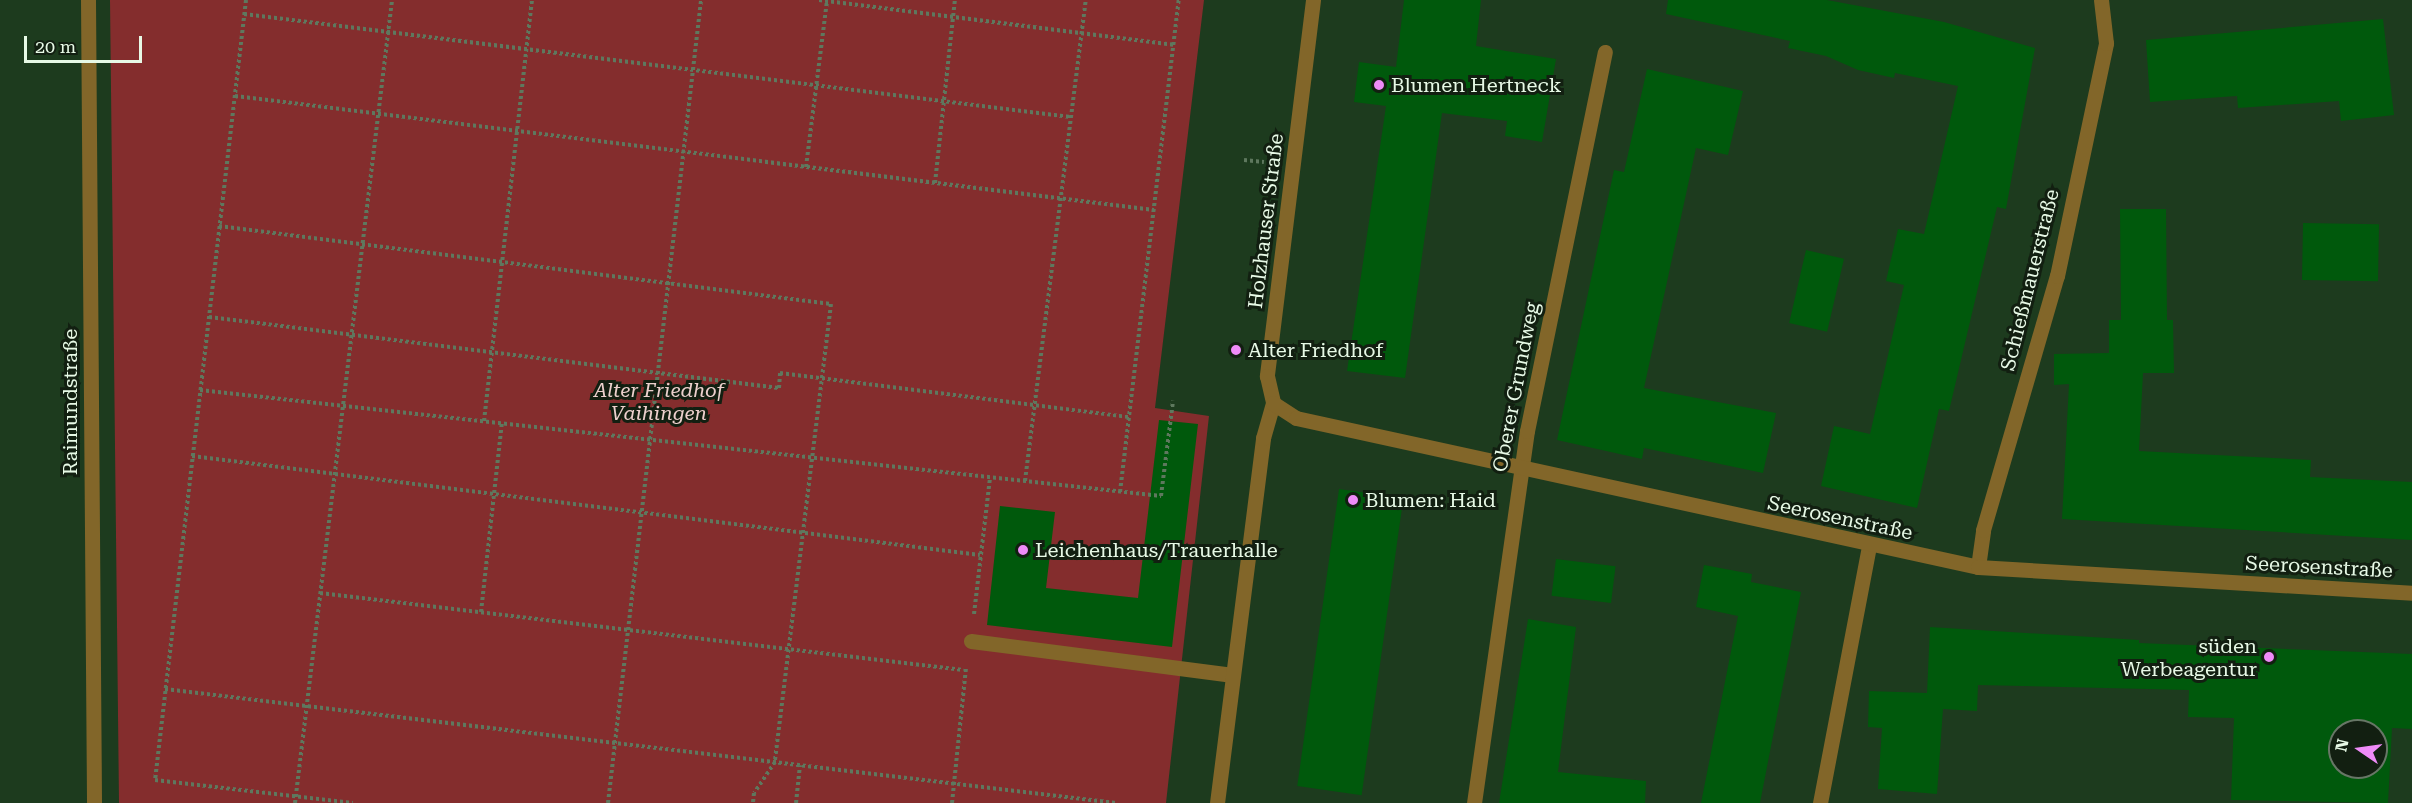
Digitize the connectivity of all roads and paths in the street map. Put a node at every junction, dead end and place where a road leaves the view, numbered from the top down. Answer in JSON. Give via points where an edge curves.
{"nodes":[{"id":1,"x":88,"y":0,"type":"edge"},
{"id":2,"x":246,"y":0,"type":"edge"},
{"id":3,"x":392,"y":0,"type":"edge"},
{"id":4,"x":532,"y":0,"type":"edge"},
{"id":5,"x":701,"y":0,"type":"edge"},
{"id":6,"x":819,"y":0,"type":"edge"},
{"id":7,"x":955,"y":0,"type":"edge"},
{"id":8,"x":1086,"y":0,"type":"edge"},
{"id":9,"x":1179,"y":0,"type":"edge"},
{"id":10,"x":1313,"y":0,"type":"edge"},
{"id":11,"x":2101,"y":0,"type":"edge"},
{"id":12,"x":827,"y":1,"type":"edge"},
{"id":13,"x":244,"y":14,"type":"junction"},
{"id":14,"x":953,"y":17,"type":"junction"},
{"id":15,"x":389,"y":32,"type":"junction"},
{"id":16,"x":1082,"y":33,"type":"junction"},
{"id":17,"x":1173,"y":45,"type":"junction"},
{"id":18,"x":526,"y":49,"type":"junction"},
{"id":19,"x":1605,"y":52,"type":"dead end"},
{"id":20,"x":693,"y":70,"type":"junction"},
{"id":21,"x":816,"y":85,"type":"junction"},
{"id":22,"x":235,"y":96,"type":"junction"},
{"id":23,"x":944,"y":101,"type":"junction"},
{"id":24,"x":378,"y":114,"type":"junction"},
{"id":25,"x":1071,"y":117,"type":"junction"},
{"id":26,"x":517,"y":132,"type":"junction"},
{"id":27,"x":683,"y":152,"type":"junction"},
{"id":28,"x":806,"y":167,"type":"junction"},
{"id":29,"x":934,"y":183,"type":"junction"},
{"id":30,"x":1060,"y":199,"type":"junction"},
{"id":31,"x":1154,"y":210,"type":"junction"},
{"id":32,"x":219,"y":226,"type":"junction"},
{"id":33,"x":363,"y":244,"type":"junction"},
{"id":34,"x":502,"y":262,"type":"junction"},
{"id":35,"x":668,"y":284,"type":"junction"},
{"id":36,"x":209,"y":317,"type":"junction"},
{"id":37,"x":352,"y":335,"type":"junction"},
{"id":38,"x":492,"y":352,"type":"junction"},
{"id":39,"x":658,"y":373,"type":"junction"},
{"id":40,"x":822,"y":378,"type":"junction"},
{"id":41,"x":200,"y":390,"type":"junction"},
{"id":42,"x":1173,"y":402,"type":"dead end"},
{"id":43,"x":1273,"y":404,"type":"junction"},
{"id":44,"x":1035,"y":405,"type":"junction"},
{"id":45,"x":343,"y":406,"type":"junction"},
{"id":46,"x":1130,"y":417,"type":"junction"},
{"id":47,"x":484,"y":422,"type":"junction"},
{"id":48,"x":502,"y":423,"type":"junction"},
{"id":49,"x":650,"y":440,"type":"junction"},
{"id":50,"x":192,"y":456,"type":"junction"},
{"id":51,"x":812,"y":458,"type":"junction"},
{"id":52,"x":1521,"y":471,"type":"junction"},
{"id":53,"x":335,"y":474,"type":"junction"},
{"id":54,"x":990,"y":477,"type":"junction"},
{"id":55,"x":1024,"y":481,"type":"junction"},
{"id":56,"x":1120,"y":492,"type":"junction"},
{"id":57,"x":494,"y":494,"type":"junction"},
{"id":58,"x":641,"y":512,"type":"junction"},
{"id":59,"x":801,"y":531,"type":"junction"},
{"id":60,"x":1869,"y":546,"type":"junction"},
{"id":61,"x":980,"y":555,"type":"junction"},
{"id":62,"x":1978,"y":567,"type":"junction"},
{"id":63,"x":320,"y":593,"type":"junction"},
{"id":64,"x":2412,"y":593,"type":"edge"},
{"id":65,"x":481,"y":612,"type":"junction"},
{"id":66,"x":628,"y":630,"type":"junction"},
{"id":67,"x":971,"y":641,"type":"junction"},
{"id":68,"x":790,"y":650,"type":"junction"},
{"id":69,"x":965,"y":670,"type":"junction"},
{"id":70,"x":1233,"y":675,"type":"junction"},
{"id":71,"x":165,"y":689,"type":"junction"},
{"id":72,"x":307,"y":706,"type":"junction"},
{"id":73,"x":615,"y":743,"type":"junction"},
{"id":74,"x":775,"y":762,"type":"junction"},
{"id":75,"x":800,"y":765,"type":"junction"},
{"id":76,"x":955,"y":784,"type":"junction"},
{"id":77,"x":296,"y":796,"type":"junction"},
{"id":78,"x":94,"y":803,"type":"edge"},
{"id":79,"x":295,"y":803,"type":"edge"},
{"id":80,"x":353,"y":803,"type":"edge"},
{"id":81,"x":608,"y":803,"type":"edge"},
{"id":82,"x":753,"y":803,"type":"edge"},
{"id":83,"x":796,"y":803,"type":"edge"},
{"id":84,"x":952,"y":803,"type":"edge"},
{"id":85,"x":1116,"y":803,"type":"edge"},
{"id":86,"x":1217,"y":803,"type":"edge"},
{"id":87,"x":1473,"y":803,"type":"edge"},
{"id":88,"x":1820,"y":803,"type":"edge"}],
"edges":[{"from":1,"to":78,"type":"street","name":"Raimundstraße"},
{"from":2,"to":13,"type":"path"},
{"from":3,"to":15,"type":"path"},
{"from":4,"to":18,"type":"path"},
{"from":5,"to":20,"type":"path"},
{"from":6,"to":12,"type":"path"},
{"from":7,"to":14,"type":"path"},
{"from":8,"to":16,"type":"path"},
{"from":9,"to":17,"type":"path"},
{"from":10,"to":43,"type":"street","name":"Holzhauser Straße","via":[[1267,376]]},
{"from":11,"to":62,"type":"street","name":"Schießmauerstraße","via":[[2106,43],[2062,252],[1983,530]]},
{"from":12,"to":14,"type":"path"},
{"from":12,"to":21,"type":"path"},
{"from":13,"to":15,"type":"path"},
{"from":13,"to":22,"type":"path"},
{"from":14,"to":16,"type":"path"},
{"from":14,"to":23,"type":"path"},
{"from":15,"to":18,"type":"path"},
{"from":15,"to":24,"type":"path"},
{"from":16,"to":17,"type":"path"},
{"from":16,"to":25,"type":"path"},
{"from":17,"to":31,"type":"path"},
{"from":18,"to":20,"type":"path"},
{"from":18,"to":26,"type":"path"},
{"from":19,"to":52,"type":"street","name":"Oberer Grundweg"},
{"from":20,"to":21,"type":"path"},
{"from":20,"to":27,"type":"path"},
{"from":21,"to":23,"type":"path"},
{"from":21,"to":28,"type":"path"},
{"from":22,"to":24,"type":"path"},
{"from":22,"to":32,"type":"path"},
{"from":23,"to":25,"type":"path"},
{"from":23,"to":29,"type":"path"},
{"from":24,"to":26,"type":"path"},
{"from":24,"to":33,"type":"path"},
{"from":25,"to":30,"type":"path"},
{"from":26,"to":27,"type":"path"},
{"from":26,"to":34,"type":"path"},
{"from":27,"to":28,"type":"path"},
{"from":27,"to":35,"type":"path"},
{"from":28,"to":29,"type":"path"},
{"from":29,"to":30,"type":"path"},
{"from":30,"to":31,"type":"path"},
{"from":30,"to":44,"type":"path"},
{"from":31,"to":46,"type":"path"},
{"from":32,"to":33,"type":"path"},
{"from":32,"to":36,"type":"path"},
{"from":33,"to":34,"type":"path"},
{"from":33,"to":37,"type":"path"},
{"from":34,"to":35,"type":"path"},
{"from":34,"to":38,"type":"path"},
{"from":35,"to":39,"type":"path"},
{"from":35,"to":40,"type":"path","via":[[831,304]]},
{"from":36,"to":37,"type":"path"},
{"from":36,"to":41,"type":"path"},
{"from":37,"to":38,"type":"path"},
{"from":37,"to":45,"type":"path"},
{"from":38,"to":39,"type":"path"},
{"from":38,"to":47,"type":"path"},
{"from":39,"to":40,"type":"path","via":[[778,388],[780,373]]},
{"from":39,"to":49,"type":"path"},
{"from":40,"to":44,"type":"path"},
{"from":40,"to":51,"type":"path"},
{"from":41,"to":45,"type":"path"},
{"from":41,"to":50,"type":"path"},
{"from":42,"to":56,"type":"path","via":[[1161,496]]},
{"from":43,"to":52,"type":"street","name":"Seerosenstraße","via":[[1296,418]]},
{"from":43,"to":70,"type":"street","name":"Holzhauser Straße","via":[[1263,438]]},
{"from":44,"to":46,"type":"path"},
{"from":44,"to":55,"type":"path"},
{"from":45,"to":47,"type":"path"},
{"from":45,"to":53,"type":"path"},
{"from":46,"to":56,"type":"path"},
{"from":47,"to":48,"type":"path"},
{"from":48,"to":49,"type":"path"},
{"from":48,"to":57,"type":"path"},
{"from":49,"to":51,"type":"path"},
{"from":49,"to":58,"type":"path"},
{"from":50,"to":53,"type":"path"},
{"from":50,"to":71,"type":"path"},
{"from":51,"to":54,"type":"path"},
{"from":51,"to":59,"type":"path"},
{"from":52,"to":60,"type":"street","name":"Seerosenstraße"},
{"from":52,"to":87,"type":"street","name":"Oberer Grundweg"},
{"from":53,"to":57,"type":"path"},
{"from":53,"to":63,"type":"path"},
{"from":54,"to":55,"type":"path"},
{"from":54,"to":61,"type":"path"},
{"from":55,"to":56,"type":"path"},
{"from":57,"to":58,"type":"path"},
{"from":57,"to":65,"type":"path"},
{"from":58,"to":59,"type":"path"},
{"from":58,"to":66,"type":"path"},
{"from":59,"to":61,"type":"path"},
{"from":59,"to":68,"type":"path"},
{"from":60,"to":62,"type":"street","name":"Seerosenstraße"},
{"from":60,"to":88,"type":"street"},
{"from":61,"to":67,"type":"path"},
{"from":62,"to":64,"type":"street","name":"Seerosenstraße"},
{"from":63,"to":65,"type":"path"},
{"from":63,"to":72,"type":"path"},
{"from":65,"to":66,"type":"path"},
{"from":66,"to":68,"type":"path"},
{"from":66,"to":73,"type":"path"},
{"from":67,"to":69,"type":"path"},
{"from":67,"to":70,"type":"street"},
{"from":68,"to":69,"type":"path"},
{"from":68,"to":74,"type":"path"},
{"from":69,"to":76,"type":"path"},
{"from":70,"to":86,"type":"street","name":"Holzhauser Straße"},
{"from":71,"to":72,"type":"path"},
{"from":71,"to":77,"type":"path","via":[[155,780]]},
{"from":72,"to":73,"type":"path"},
{"from":72,"to":77,"type":"path"},
{"from":73,"to":74,"type":"path"},
{"from":73,"to":81,"type":"path"},
{"from":74,"to":75,"type":"path"},
{"from":74,"to":82,"type":"path","via":[[754,793]]},
{"from":75,"to":76,"type":"path"},
{"from":75,"to":83,"type":"path"},
{"from":76,"to":84,"type":"path"},
{"from":76,"to":85,"type":"path"},
{"from":77,"to":79,"type":"path"},
{"from":77,"to":80,"type":"path"}]}
